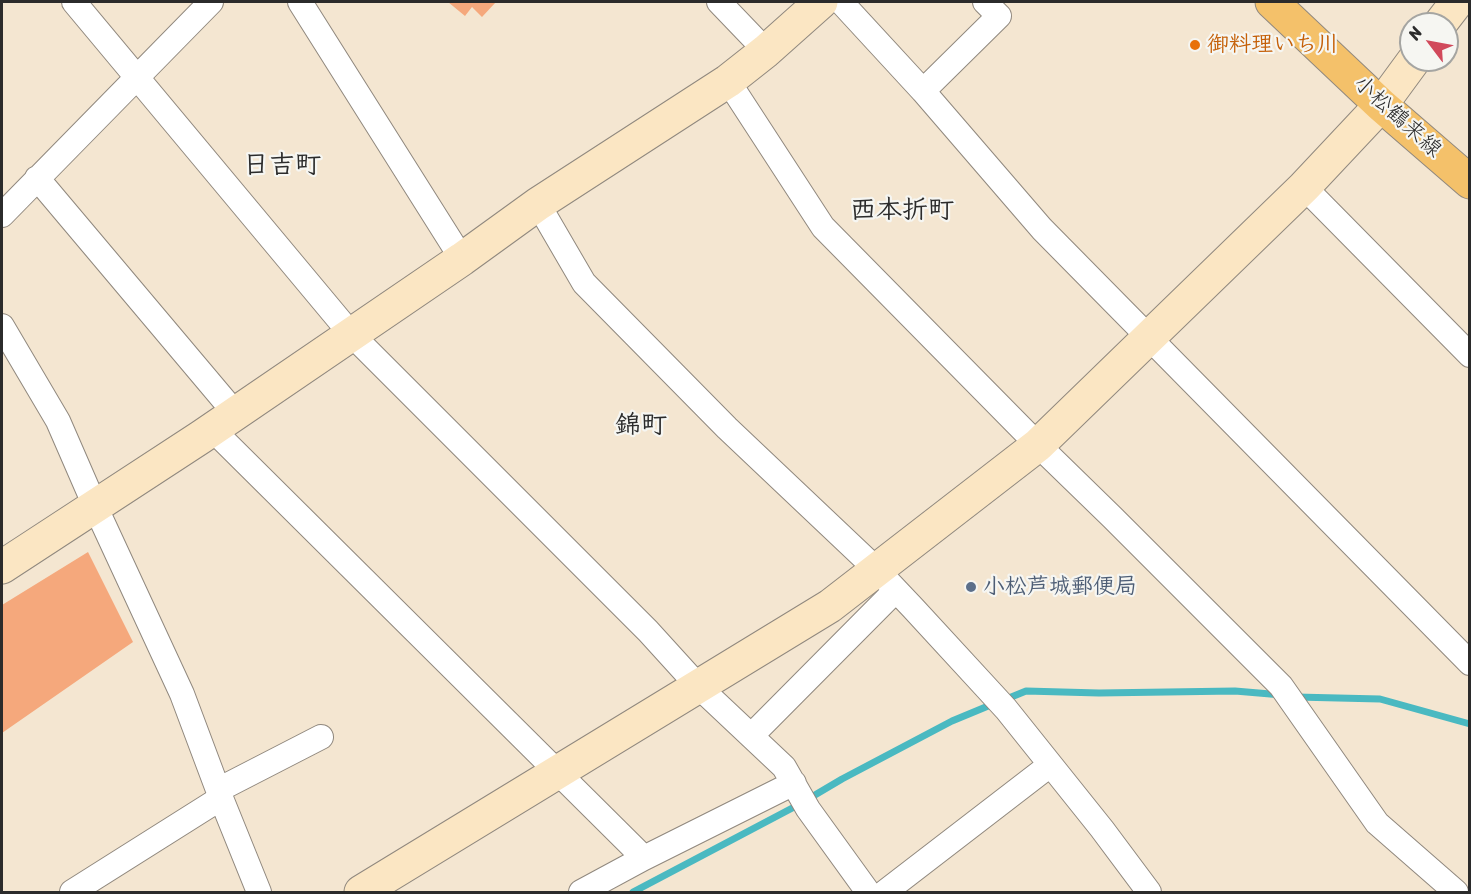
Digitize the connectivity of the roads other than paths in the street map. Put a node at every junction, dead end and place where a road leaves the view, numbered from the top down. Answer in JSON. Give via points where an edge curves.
{"nodes":[{"id":1,"x":74,"y":2,"type":"edge"},
{"id":2,"x":211,"y":2,"type":"edge"},
{"id":3,"x":300,"y":2,"type":"edge"},
{"id":4,"x":719,"y":2,"type":"edge"},
{"id":5,"x":821,"y":2,"type":"edge"},
{"id":6,"x":841,"y":2,"type":"edge"},
{"id":7,"x":985,"y":2,"type":"edge"},
{"id":8,"x":1272,"y":2,"type":"edge"},
{"id":9,"x":766,"y":51,"type":"junction"},
{"id":10,"x":1405,"y":72,"type":"edge"},
{"id":11,"x":138,"y":77,"type":"junction"},
{"id":12,"x":728,"y":81,"type":"junction"},
{"id":13,"x":923,"y":91,"type":"junction"},
{"id":14,"x":1381,"y":105,"type":"junction"},
{"id":15,"x":38,"y":178,"type":"junction"},
{"id":16,"x":1470,"y":182,"type":"edge"},
{"id":17,"x":1304,"y":187,"type":"junction"},
{"id":18,"x":538,"y":204,"type":"junction"},
{"id":19,"x":2,"y":215,"type":"edge"},
{"id":20,"x":462,"y":259,"type":"junction"},
{"id":21,"x":2,"y":326,"type":"edge"},
{"id":22,"x":351,"y":334,"type":"junction"},
{"id":23,"x":1150,"y":338,"type":"junction"},
{"id":24,"x":1470,"y":355,"type":"edge"},
{"id":25,"x":224,"y":421,"type":"junction"},
{"id":26,"x":1038,"y":445,"type":"junction"},
{"id":27,"x":95,"y":506,"type":"junction"},
{"id":28,"x":2,"y":567,"type":"edge"},
{"id":29,"x":886,"y":580,"type":"junction"},
{"id":30,"x":1470,"y":663,"type":"edge"},
{"id":31,"x":698,"y":686,"type":"junction"},
{"id":32,"x":752,"y":736,"type":"junction"},
{"id":33,"x":321,"y":737,"type":"dead end"},
{"id":34,"x":1050,"y":765,"type":"junction"},
{"id":35,"x":557,"y":773,"type":"junction"},
{"id":36,"x":219,"y":794,"type":"junction"},
{"id":37,"x":800,"y":794,"type":"junction"},
{"id":38,"x":644,"y":858,"type":"junction"},
{"id":39,"x":72,"y":892,"type":"edge"},
{"id":40,"x":259,"y":892,"type":"edge"},
{"id":41,"x":361,"y":892,"type":"edge"},
{"id":42,"x":580,"y":892,"type":"edge"},
{"id":43,"x":868,"y":892,"type":"edge"},
{"id":44,"x":885,"y":892,"type":"edge"},
{"id":45,"x":1149,"y":892,"type":"edge"},
{"id":46,"x":1456,"y":892,"type":"edge"}],
"edges":[{"from":1,"to":11,"type":"street"},
{"from":2,"to":11,"type":"street"},
{"from":3,"to":20,"type":"street"},
{"from":4,"to":9,"type":"street"},
{"from":5,"to":9,"type":"street"},
{"from":6,"to":13,"type":"street"},
{"from":7,"to":13,"type":"street","via":[[999,16]]},
{"from":8,"to":14,"type":"main road","name":"小松鶴来線"},
{"from":9,"to":12,"type":"street"},
{"from":10,"to":14,"type":"street"},
{"from":11,"to":15,"type":"street"},
{"from":11,"to":22,"type":"street"},
{"from":12,"to":18,"type":"street"},
{"from":12,"to":26,"type":"street","via":[[823,227]]},
{"from":13,"to":23,"type":"street","via":[[1042,229]]},
{"from":14,"to":16,"type":"main road","name":"小松鶴来線"},
{"from":14,"to":17,"type":"street"},
{"from":15,"to":19,"type":"street"},
{"from":15,"to":25,"type":"street"},
{"from":17,"to":23,"type":"street"},
{"from":17,"to":24,"type":"street"},
{"from":18,"to":20,"type":"street"},
{"from":18,"to":29,"type":"street","via":[[585,283],[727,428]]},
{"from":20,"to":22,"type":"street"},
{"from":21,"to":27,"type":"street","via":[[58,421]]},
{"from":22,"to":25,"type":"street"},
{"from":22,"to":31,"type":"street","via":[[648,631]]},
{"from":23,"to":26,"type":"street"},
{"from":23,"to":30,"type":"street"},
{"from":25,"to":27,"type":"street"},
{"from":25,"to":35,"type":"street"},
{"from":26,"to":29,"type":"street"},
{"from":26,"to":46,"type":"street","via":[[1281,687],[1377,823]]},
{"from":27,"to":28,"type":"street"},
{"from":27,"to":36,"type":"street","via":[[182,694]]},
{"from":29,"to":31,"type":"street","via":[[830,606]]},
{"from":29,"to":32,"type":"street"},
{"from":29,"to":34,"type":"street","via":[[1006,709]]},
{"from":31,"to":32,"type":"street"},
{"from":31,"to":35,"type":"street"},
{"from":32,"to":37,"type":"street","via":[[783,767]]},
{"from":33,"to":36,"type":"street"},
{"from":34,"to":44,"type":"street"},
{"from":34,"to":45,"type":"street"},
{"from":35,"to":38,"type":"street"},
{"from":35,"to":41,"type":"street"},
{"from":36,"to":39,"type":"street"},
{"from":36,"to":40,"type":"street"},
{"from":37,"to":38,"type":"street"},
{"from":37,"to":43,"type":"street"},
{"from":38,"to":42,"type":"street"}]}
